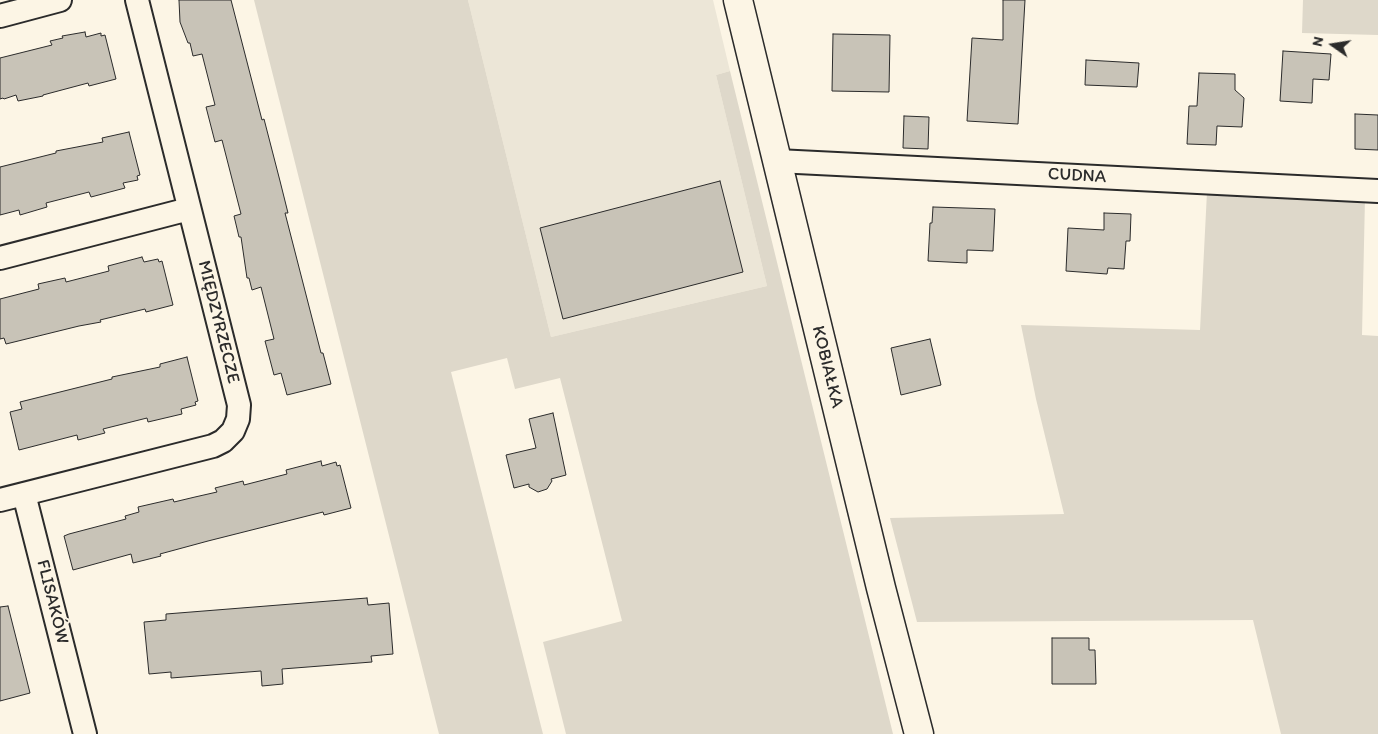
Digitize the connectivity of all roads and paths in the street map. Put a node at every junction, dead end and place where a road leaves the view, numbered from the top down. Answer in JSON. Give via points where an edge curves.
{"nodes":[{"id":1,"x":60,"y":0,"type":"edge"},
{"id":2,"x":137,"y":0,"type":"edge"},
{"id":3,"x":738,"y":0,"type":"edge"},
{"id":4,"x":0,"y":16,"type":"edge"},
{"id":5,"x":777,"y":161,"type":"junction"},
{"id":6,"x":1378,"y":191,"type":"edge"},
{"id":7,"x":189,"y":209,"type":"junction"},
{"id":8,"x":0,"y":258,"type":"edge"},
{"id":9,"x":24,"y":494,"type":"junction"},
{"id":10,"x":0,"y":500,"type":"edge"},
{"id":11,"x":85,"y":734,"type":"edge"},
{"id":12,"x":919,"y":734,"type":"edge"}],
"edges":[{"from":1,"to":4,"type":"street"},
{"from":2,"to":7,"type":"street","name":"MIĘDZYRZECZE"},
{"from":3,"to":5,"type":"street","name":"KOBIAŁKA"},
{"from":5,"to":6,"type":"street","name":"CUDNA"},
{"from":5,"to":12,"type":"street","name":"KOBIAŁKA"},
{"from":7,"to":8,"type":"street"},
{"from":7,"to":9,"type":"street","name":"MIĘDZYRZECZE","via":[[238,405],[238,419],[233,431],[224,441],[212,446]]},
{"from":9,"to":10,"type":"street"},
{"from":9,"to":11,"type":"street","name":"FLISAKÓW"}]}
